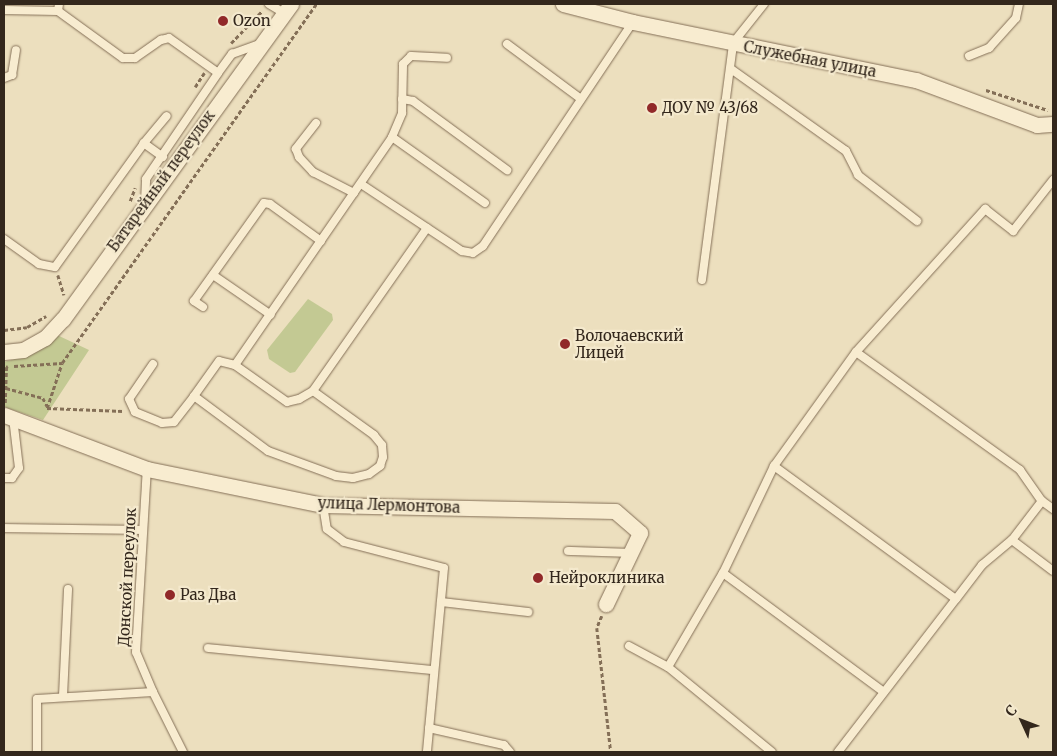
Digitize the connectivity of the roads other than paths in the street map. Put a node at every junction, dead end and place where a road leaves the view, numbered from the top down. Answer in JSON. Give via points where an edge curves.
{"nodes":[{"id":1,"x":269,"y":4,"type":"edge"},
{"id":2,"x":562,"y":4,"type":"edge"},
{"id":3,"x":764,"y":4,"type":"edge"},
{"id":4,"x":1019,"y":4,"type":"edge"},
{"id":5,"x":59,"y":7,"type":"edge"},
{"id":6,"x":288,"y":8,"type":"edge"},
{"id":7,"x":4,"y":10,"type":"edge"},
{"id":8,"x":633,"y":22,"type":"junction"},
{"id":9,"x":262,"y":43,"type":"junction"},
{"id":10,"x":733,"y":43,"type":"junction"},
{"id":11,"x":507,"y":44,"type":"dead end"},
{"id":12,"x":16,"y":50,"type":"dead end"},
{"id":13,"x":969,"y":56,"type":"dead end"},
{"id":14,"x":447,"y":58,"type":"dead end"},
{"id":15,"x":731,"y":69,"type":"junction"},
{"id":16,"x":218,"y":73,"type":"junction"},
{"id":17,"x":4,"y":78,"type":"edge"},
{"id":18,"x":402,"y":99,"type":"junction"},
{"id":19,"x":581,"y":99,"type":"junction"},
{"id":20,"x":167,"y":116,"type":"dead end"},
{"id":21,"x":316,"y":123,"type":"dead end"},
{"id":22,"x":1053,"y":124,"type":"edge"},
{"id":23,"x":392,"y":137,"type":"junction"},
{"id":24,"x":144,"y":143,"type":"junction"},
{"id":25,"x":163,"y":157,"type":"junction"},
{"id":26,"x":507,"y":170,"type":"dead end"},
{"id":27,"x":1053,"y":180,"type":"edge"},
{"id":28,"x":361,"y":184,"type":"junction"},
{"id":29,"x":354,"y":193,"type":"junction"},
{"id":30,"x":144,"y":203,"type":"junction"},
{"id":31,"x":484,"y":203,"type":"dead end"},
{"id":32,"x":917,"y":221,"type":"dead end"},
{"id":33,"x":428,"y":228,"type":"junction"},
{"id":34,"x":4,"y":239,"type":"edge"},
{"id":35,"x":321,"y":241,"type":"junction"},
{"id":36,"x":213,"y":275,"type":"junction"},
{"id":37,"x":702,"y":280,"type":"dead end"},
{"id":38,"x":203,"y":307,"type":"dead end"},
{"id":39,"x":271,"y":315,"type":"junction"},
{"id":40,"x":4,"y":352,"type":"edge"},
{"id":41,"x":856,"y":352,"type":"junction"},
{"id":42,"x":153,"y":364,"type":"dead end"},
{"id":43,"x":236,"y":365,"type":"junction"},
{"id":44,"x":313,"y":391,"type":"junction"},
{"id":45,"x":194,"y":396,"type":"junction"},
{"id":46,"x":7,"y":415,"type":"edge"},
{"id":47,"x":774,"y":466,"type":"junction"},
{"id":48,"x":147,"y":469,"type":"junction"},
{"id":49,"x":4,"y":478,"type":"edge"},
{"id":50,"x":1042,"y":501,"type":"junction"},
{"id":51,"x":323,"y":505,"type":"junction"},
{"id":52,"x":1053,"y":509,"type":"edge"},
{"id":53,"x":4,"y":528,"type":"edge"},
{"id":54,"x":141,"y":530,"type":"junction"},
{"id":55,"x":1012,"y":540,"type":"junction"},
{"id":56,"x":568,"y":552,"type":"dead end"},
{"id":57,"x":628,"y":553,"type":"junction"},
{"id":58,"x":1053,"y":571,"type":"edge"},
{"id":59,"x":723,"y":573,"type":"junction"},
{"id":60,"x":68,"y":589,"type":"dead end"},
{"id":61,"x":956,"y":599,"type":"junction"},
{"id":62,"x":441,"y":602,"type":"junction"},
{"id":63,"x":606,"y":604,"type":"road end"},
{"id":64,"x":528,"y":612,"type":"dead end"},
{"id":65,"x":629,"y":646,"type":"dead end"},
{"id":66,"x":208,"y":648,"type":"dead end"},
{"id":67,"x":668,"y":667,"type":"junction"},
{"id":68,"x":433,"y":670,"type":"junction"},
{"id":69,"x":153,"y":692,"type":"junction"},
{"id":70,"x":884,"y":692,"type":"junction"},
{"id":71,"x":63,"y":696,"type":"junction"},
{"id":72,"x":429,"y":728,"type":"junction"},
{"id":73,"x":36,"y":752,"type":"edge"},
{"id":74,"x":183,"y":752,"type":"edge"},
{"id":75,"x":427,"y":752,"type":"edge"},
{"id":76,"x":510,"y":752,"type":"edge"},
{"id":77,"x":772,"y":752,"type":"edge"},
{"id":78,"x":838,"y":752,"type":"edge"}],
"edges":[{"from":1,"to":6,"type":"lane"},
{"from":2,"to":8,"type":"street","name":"Служебная улица"},
{"from":3,"to":10,"type":"lane"},
{"from":4,"to":13,"type":"lane","via":[[1016,18],[989,48]]},
{"from":5,"to":7,"type":"lane"},
{"from":5,"to":16,"type":"lane","via":[[123,58],[135,58],[169,38]]},
{"from":6,"to":9,"type":"street","name":"Батарейный переулок"},
{"from":8,"to":10,"type":"street","name":"Служебная улица"},
{"from":8,"to":19,"type":"lane"},
{"from":9,"to":16,"type":"lane","via":[[232,54]]},
{"from":9,"to":30,"type":"street","name":"Батарейный переулок"},
{"from":10,"to":15,"type":"lane"},
{"from":10,"to":22,"type":"street","name":"Служебная улица","via":[[916,80],[1037,125]]},
{"from":11,"to":19,"type":"lane"},
{"from":12,"to":17,"type":"lane","via":[[12,75]]},
{"from":14,"to":18,"type":"lane","via":[[410,56],[404,64]]},
{"from":15,"to":32,"type":"lane","via":[[846,151],[858,175]]},
{"from":15,"to":37,"type":"lane"},
{"from":16,"to":25,"type":"lane"},
{"from":18,"to":23,"type":"lane","via":[[402,113]]},
{"from":18,"to":26,"type":"lane","via":[[412,101]]},
{"from":19,"to":33,"type":"lane","via":[[483,246],[473,253],[462,251]]},
{"from":20,"to":24,"type":"lane"},
{"from":21,"to":29,"type":"lane","via":[[296,149],[299,157],[313,172]]},
{"from":23,"to":28,"type":"lane"},
{"from":23,"to":31,"type":"lane"},
{"from":24,"to":25,"type":"lane"},
{"from":24,"to":34,"type":"lane","via":[[56,267],[39,264]]},
{"from":25,"to":30,"type":"lane","via":[[146,179]]},
{"from":27,"to":41,"type":"lane","via":[[1013,231],[985,209]]},
{"from":28,"to":29,"type":"lane"},
{"from":28,"to":33,"type":"lane"},
{"from":29,"to":35,"type":"lane"},
{"from":30,"to":40,"type":"street","name":"Батарейный переулок","via":[[63,319],[45,338],[24,350]]},
{"from":33,"to":44,"type":"lane"},
{"from":35,"to":36,"type":"lane","via":[[270,204],[264,204]]},
{"from":35,"to":39,"type":"lane"},
{"from":36,"to":38,"type":"lane","via":[[194,301]]},
{"from":36,"to":39,"type":"lane"},
{"from":39,"to":43,"type":"lane"},
{"from":41,"to":47,"type":"lane"},
{"from":41,"to":50,"type":"lane","via":[[1020,470]]},
{"from":42,"to":45,"type":"lane","via":[[129,399],[135,412],[162,423],[174,422]]},
{"from":43,"to":44,"type":"lane","via":[[287,402]]},
{"from":43,"to":45,"type":"lane","via":[[219,361]]},
{"from":44,"to":45,"type":"lane","via":[[374,435],[382,444],[380,466],[353,478],[336,476],[268,451]]},
{"from":46,"to":48,"type":"street","name":"улица Лермонтова"},
{"from":46,"to":49,"type":"lane","via":[[19,468],[12,478]]},
{"from":47,"to":59,"type":"lane"},
{"from":47,"to":61,"type":"lane"},
{"from":48,"to":51,"type":"street","name":"улица Лермонтова"},
{"from":48,"to":54,"type":"lane","name":"Донской переулок"},
{"from":50,"to":52,"type":"lane"},
{"from":50,"to":55,"type":"lane"},
{"from":51,"to":57,"type":"street","name":"улица Лермонтова","via":[[615,511],[640,533]]},
{"from":51,"to":62,"type":"lane","via":[[327,529],[344,542],[442,566],[445,571]]},
{"from":53,"to":54,"type":"lane"},
{"from":54,"to":69,"type":"lane","name":"Донской переулок","via":[[136,652]]},
{"from":55,"to":58,"type":"lane"},
{"from":55,"to":61,"type":"lane","via":[[982,565]]},
{"from":56,"to":57,"type":"lane"},
{"from":57,"to":63,"type":"street","name":"улица Лермонтова"},
{"from":59,"to":67,"type":"lane"},
{"from":59,"to":70,"type":"lane"},
{"from":60,"to":71,"type":"lane"},
{"from":61,"to":70,"type":"lane"},
{"from":62,"to":64,"type":"lane"},
{"from":62,"to":68,"type":"lane"},
{"from":65,"to":67,"type":"lane"},
{"from":66,"to":68,"type":"lane"},
{"from":67,"to":77,"type":"lane"},
{"from":68,"to":72,"type":"lane"},
{"from":69,"to":71,"type":"lane"},
{"from":69,"to":74,"type":"lane"},
{"from":70,"to":78,"type":"lane"},
{"from":71,"to":73,"type":"lane","via":[[37,699]]},
{"from":72,"to":75,"type":"lane"},
{"from":72,"to":76,"type":"lane","via":[[504,744]]}]}
